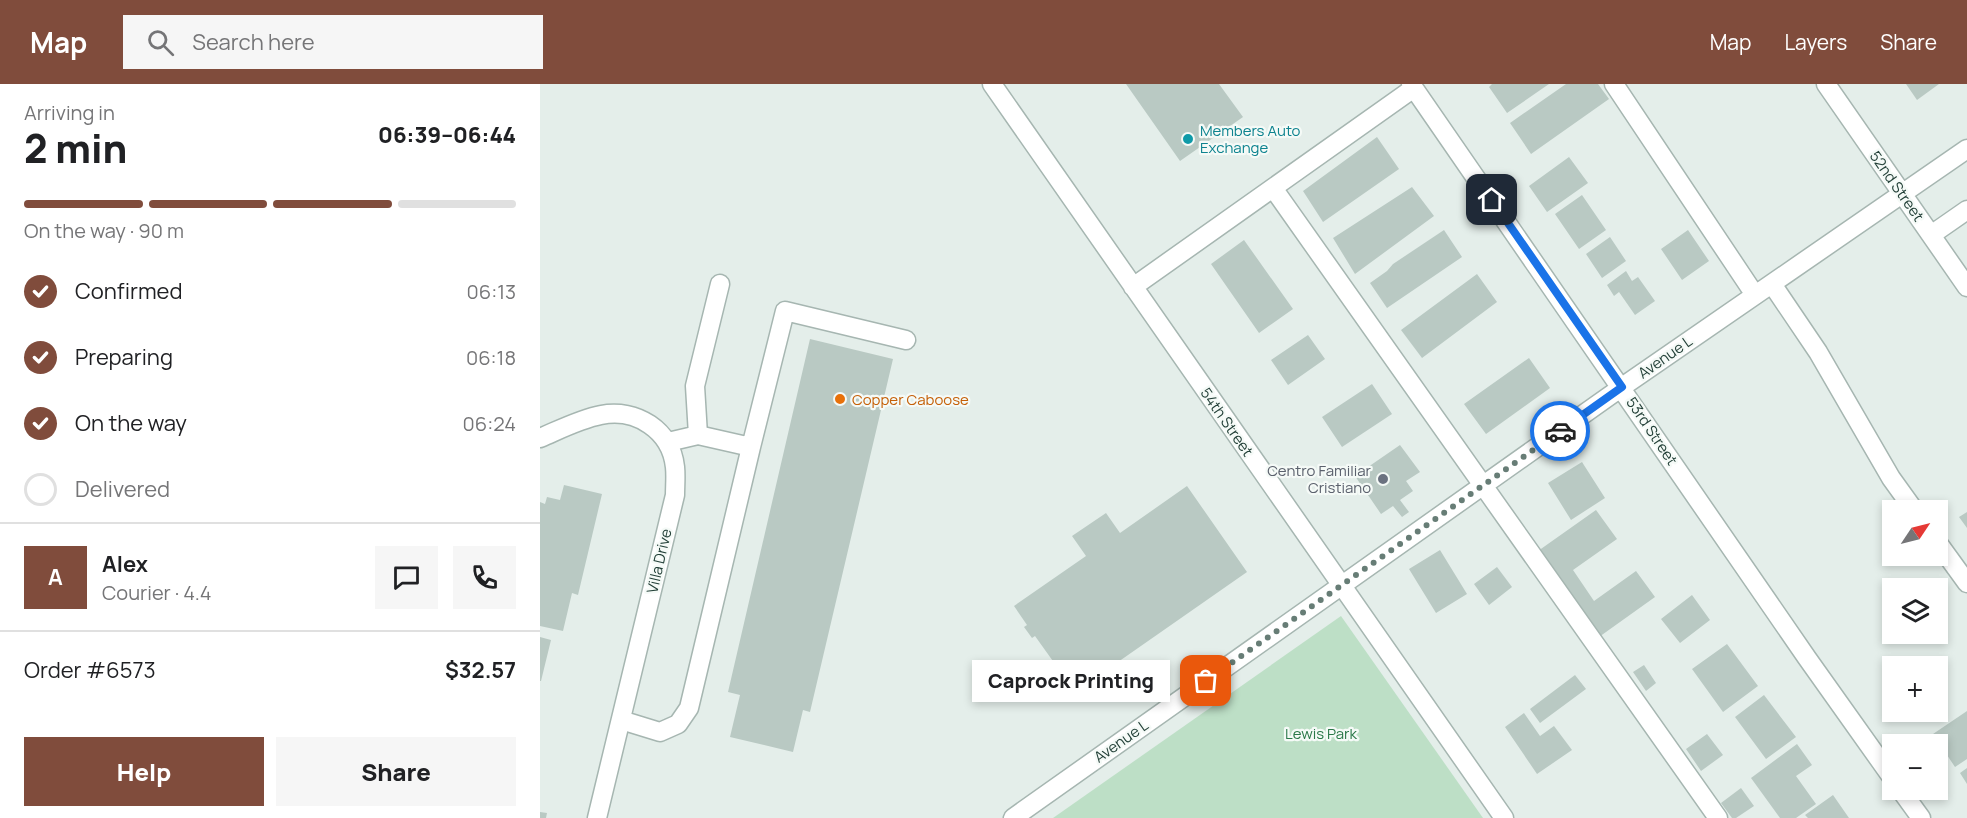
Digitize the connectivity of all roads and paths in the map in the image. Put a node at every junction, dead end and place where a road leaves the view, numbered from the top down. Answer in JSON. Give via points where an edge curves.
{"nodes":[{"id":1,"x":992,"y":84,"type":"edge"},
{"id":2,"x":1614,"y":84,"type":"edge"},
{"id":3,"x":1826,"y":84,"type":"edge"},
{"id":4,"x":1413,"y":86,"type":"edge"},
{"id":5,"x":1967,"y":149,"type":"edge"},
{"id":6,"x":1273,"y":188,"type":"junction"},
{"id":7,"x":1902,"y":194,"type":"junction"},
{"id":8,"x":1967,"y":210,"type":"edge"},
{"id":9,"x":1931,"y":235,"type":"junction"},
{"id":10,"x":720,"y":284,"type":"dead end"},
{"id":11,"x":1772,"y":284,"type":"junction"},
{"id":12,"x":1133,"y":287,"type":"junction"},
{"id":13,"x":1967,"y":287,"type":"edge"},
{"id":14,"x":1755,"y":295,"type":"junction"},
{"id":15,"x":906,"y":340,"type":"dead end"},
{"id":16,"x":1622,"y":387,"type":"junction"},
{"id":17,"x":698,"y":435,"type":"junction"},
{"id":18,"x":540,"y":438,"type":"edge"},
{"id":19,"x":668,"y":442,"type":"junction"},
{"id":20,"x":751,"y":447,"type":"junction"},
{"id":21,"x":1483,"y":485,"type":"junction"},
{"id":22,"x":1907,"y":500,"type":"edge"},
{"id":23,"x":1948,"y":557,"type":"edge"},
{"id":24,"x":1967,"y":583,"type":"edge"},
{"id":25,"x":1341,"y":586,"type":"junction"},
{"id":26,"x":621,"y":720,"type":"junction"},
{"id":27,"x":1882,"y":764,"type":"edge"},
{"id":28,"x":1908,"y":800,"type":"edge"},
{"id":29,"x":597,"y":818,"type":"edge"},
{"id":30,"x":1013,"y":818,"type":"edge"},
{"id":31,"x":1504,"y":818,"type":"edge"},
{"id":32,"x":1718,"y":818,"type":"edge"},
{"id":33,"x":1921,"y":818,"type":"edge"}],
"edges":[{"from":1,"to":12,"type":"street","name":"54th Street"},
{"from":2,"to":14,"type":"street"},
{"from":3,"to":7,"type":"street","name":"52nd Street"},
{"from":4,"to":6,"type":"street"},
{"from":4,"to":16,"type":"street","name":"53rd Street"},
{"from":5,"to":7,"type":"street","name":"Avenue L"},
{"from":6,"to":12,"type":"street"},
{"from":6,"to":21,"type":"street"},
{"from":7,"to":9,"type":"street","name":"52nd Street"},
{"from":7,"to":11,"type":"street","name":"Avenue L"},
{"from":8,"to":9,"type":"street"},
{"from":9,"to":13,"type":"street","name":"52nd Street"},
{"from":10,"to":17,"type":"street","via":[[695,386]]},
{"from":11,"to":14,"type":"street","name":"Avenue L"},
{"from":11,"to":22,"type":"street","via":[[1818,352]]},
{"from":12,"to":25,"type":"street","name":"54th Street"},
{"from":14,"to":16,"type":"street","name":"Avenue L"},
{"from":15,"to":20,"type":"street","via":[[785,311]]},
{"from":16,"to":21,"type":"street","name":"Avenue L"},
{"from":16,"to":27,"type":"street","name":"53rd Street"},
{"from":17,"to":19,"type":"street"},
{"from":17,"to":20,"type":"street"},
{"from":18,"to":19,"type":"street","via":[[589,418],[614,413],[634,416],[653,426]]},
{"from":19,"to":26,"type":"street","name":"Villa Drive","via":[[675,466],[675,495]]},
{"from":20,"to":26,"type":"street","via":[[688,708],[678,724],[660,732]]},
{"from":21,"to":25,"type":"street","name":"Avenue L"},
{"from":21,"to":32,"type":"street"},
{"from":23,"to":24,"type":"street"},
{"from":25,"to":30,"type":"street","name":"Avenue L"},
{"from":25,"to":31,"type":"street","name":"54th Street"},
{"from":26,"to":29,"type":"street","name":"Villa Drive"},
{"from":28,"to":33,"type":"street"}]}
